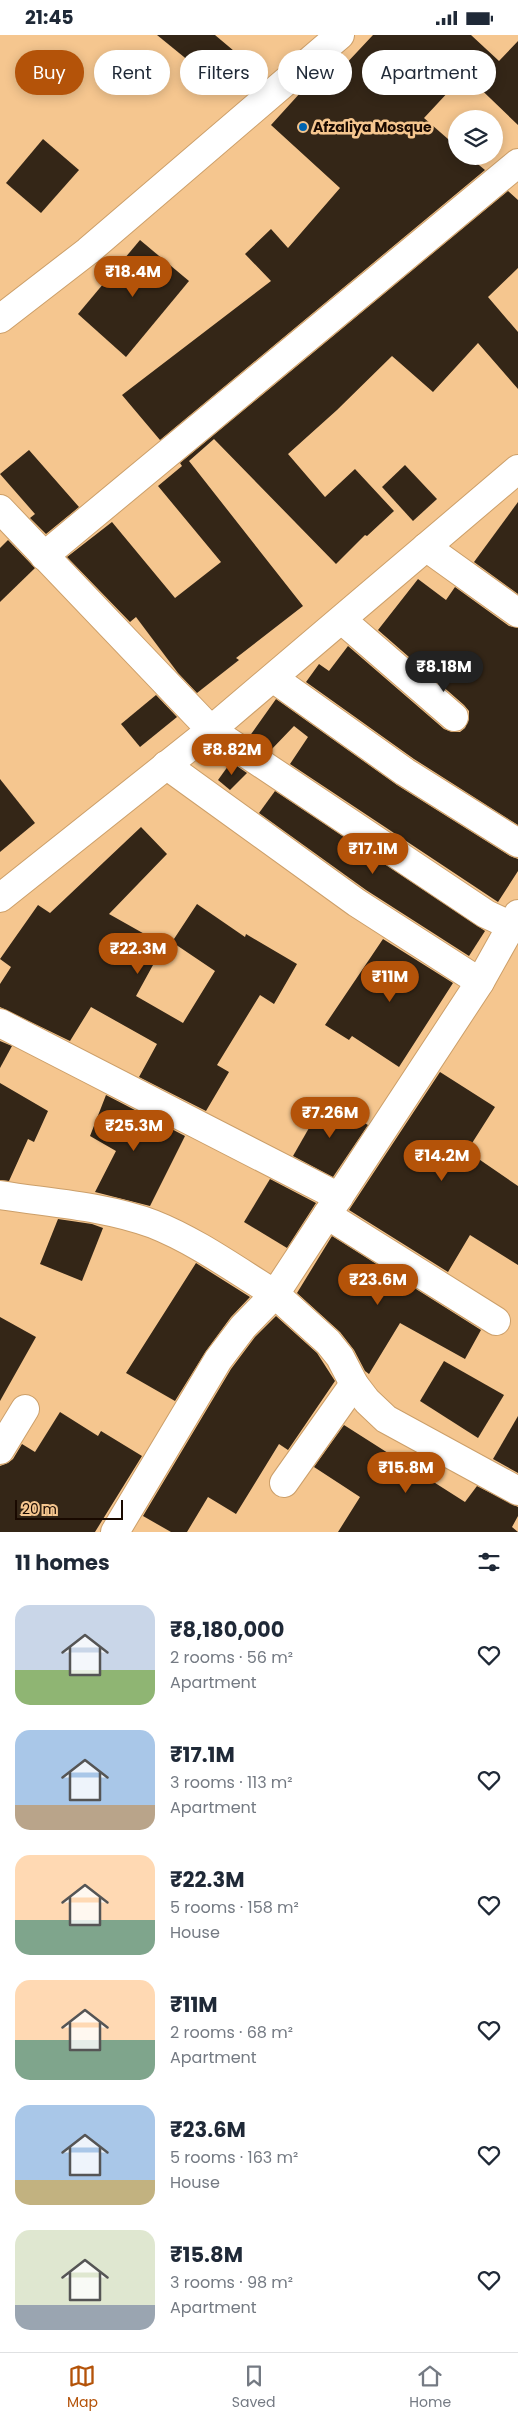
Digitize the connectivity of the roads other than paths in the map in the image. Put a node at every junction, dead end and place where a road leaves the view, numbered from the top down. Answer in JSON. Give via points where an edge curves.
{"nodes":[{"id":1,"x":340,"y":35,"type":"edge"},
{"id":2,"x":518,"y":163,"type":"edge"},
{"id":3,"x":0,"y":319,"type":"edge"},
{"id":4,"x":518,"y":469,"type":"edge"},
{"id":5,"x":4,"y":522,"type":"edge"},
{"id":6,"x":426,"y":547,"type":"junction"},
{"id":7,"x":44,"y":556,"type":"junction"},
{"id":8,"x":518,"y":613,"type":"edge"},
{"id":9,"x":342,"y":620,"type":"junction"},
{"id":10,"x":273,"y":678,"type":"junction"},
{"id":11,"x":454,"y":717,"type":"dead end"},
{"id":12,"x":211,"y":730,"type":"junction"},
{"id":13,"x":166,"y":765,"type":"junction"},
{"id":14,"x":518,"y":843,"type":"edge"},
{"id":15,"x":0,"y":898,"type":"edge"},
{"id":16,"x":515,"y":920,"type":"edge"},
{"id":17,"x":480,"y":982,"type":"junction"},
{"id":18,"x":0,"y":1023,"type":"edge"},
{"id":19,"x":0,"y":1195,"type":"edge"},
{"id":20,"x":333,"y":1206,"type":"junction"},
{"id":21,"x":275,"y":1294,"type":"junction"},
{"id":22,"x":496,"y":1321,"type":"dead end"},
{"id":23,"x":354,"y":1384,"type":"junction"},
{"id":24,"x":25,"y":1409,"type":"dead end"},
{"id":25,"x":0,"y":1450,"type":"edge"},
{"id":26,"x":284,"y":1483,"type":"dead end"},
{"id":27,"x":518,"y":1491,"type":"edge"},
{"id":28,"x":115,"y":1532,"type":"edge"}],
"edges":[{"from":1,"to":3,"type":"street","via":[[88,251]]},
{"from":2,"to":7,"type":"street"},
{"from":4,"to":6,"type":"street"},
{"from":5,"to":7,"type":"street"},
{"from":6,"to":8,"type":"street"},
{"from":6,"to":9,"type":"street"},
{"from":7,"to":12,"type":"street"},
{"from":9,"to":10,"type":"street"},
{"from":9,"to":11,"type":"street"},
{"from":10,"to":12,"type":"street"},
{"from":10,"to":14,"type":"street","via":[[405,772]]},
{"from":12,"to":13,"type":"street"},
{"from":12,"to":16,"type":"street","via":[[486,914]]},
{"from":13,"to":15,"type":"street"},
{"from":13,"to":17,"type":"street","via":[[357,903]]},
{"from":16,"to":17,"type":"street"},
{"from":17,"to":20,"type":"street"},
{"from":18,"to":20,"type":"street"},
{"from":19,"to":21,"type":"street","via":[[114,1213],[153,1224],[188,1241]]},
{"from":20,"to":21,"type":"street"},
{"from":20,"to":22,"type":"street"},
{"from":21,"to":23,"type":"street","via":[[328,1342]]},
{"from":21,"to":28,"type":"street","via":[[243,1327],[218,1360]]},
{"from":23,"to":26,"type":"street"},
{"from":23,"to":27,"type":"street","via":[[386,1419]]},
{"from":24,"to":25,"type":"street"}]}
